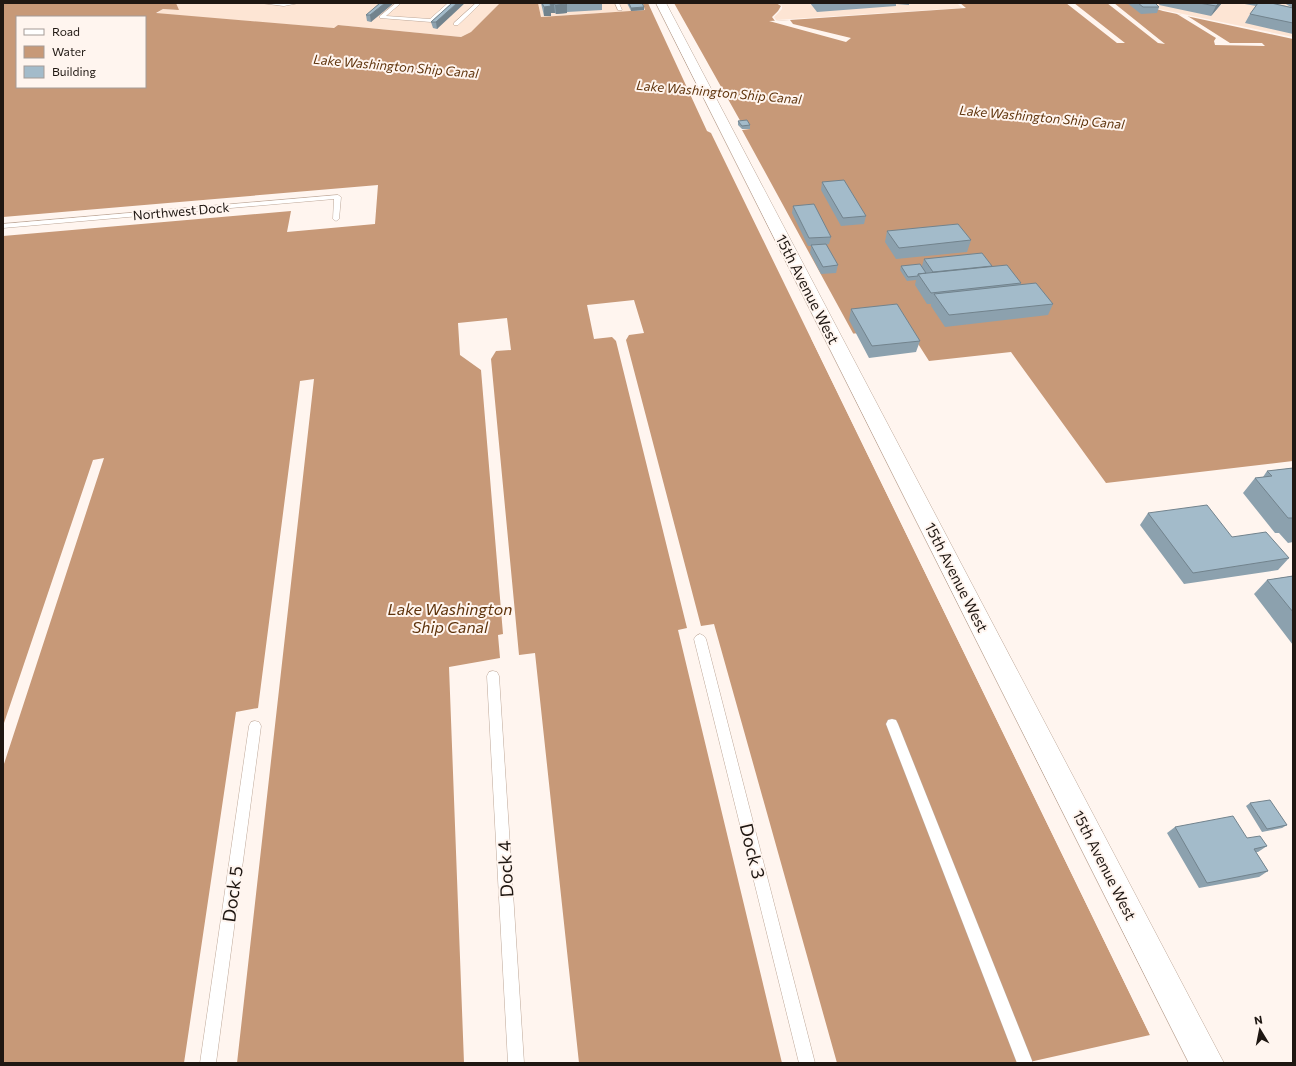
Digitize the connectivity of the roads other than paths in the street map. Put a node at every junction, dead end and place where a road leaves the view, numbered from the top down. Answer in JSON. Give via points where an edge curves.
{"nodes":[{"id":1,"x":263,"y":3,"type":"edge"},
{"id":2,"x":297,"y":3,"type":"edge"},
{"id":3,"x":399,"y":3,"type":"edge"},
{"id":4,"x":451,"y":3,"type":"edge"},
{"id":5,"x":479,"y":3,"type":"edge"},
{"id":6,"x":617,"y":3,"type":"edge"},
{"id":7,"x":661,"y":3,"type":"edge"},
{"id":8,"x":620,"y":9,"type":"dead end"},
{"id":9,"x":456,"y":24,"type":"dead end"},
{"id":10,"x":336,"y":218,"type":"dead end"},
{"id":11,"x":3,"y":226,"type":"edge"},
{"id":12,"x":700,"y":639,"type":"dead end"},
{"id":13,"x":493,"y":676,"type":"dead end"},
{"id":14,"x":892,"y":724,"type":"dead end"},
{"id":15,"x":255,"y":726,"type":"dead end"},
{"id":16,"x":208,"y":1063,"type":"edge"},
{"id":17,"x":516,"y":1063,"type":"edge"},
{"id":18,"x":807,"y":1063,"type":"edge"},
{"id":19,"x":1025,"y":1063,"type":"edge"},
{"id":20,"x":1206,"y":1063,"type":"edge"}],
"edges":[{"from":1,"to":2,"type":"lane"},
{"from":3,"to":4,"type":"lane","via":[[382,17],[431,21]]},
{"from":5,"to":9,"type":"lane"},
{"from":6,"to":8,"type":"lane"},
{"from":7,"to":20,"type":"main road","name":"15th Avenue West"},
{"from":10,"to":11,"type":"lane","name":"Northwest Dock","via":[[338,197]]},
{"from":12,"to":18,"type":"lane","name":"Dock 3"},
{"from":13,"to":17,"type":"lane","name":"Dock 4"},
{"from":14,"to":19,"type":"lane"},
{"from":15,"to":16,"type":"lane","name":"Dock 5"}]}
